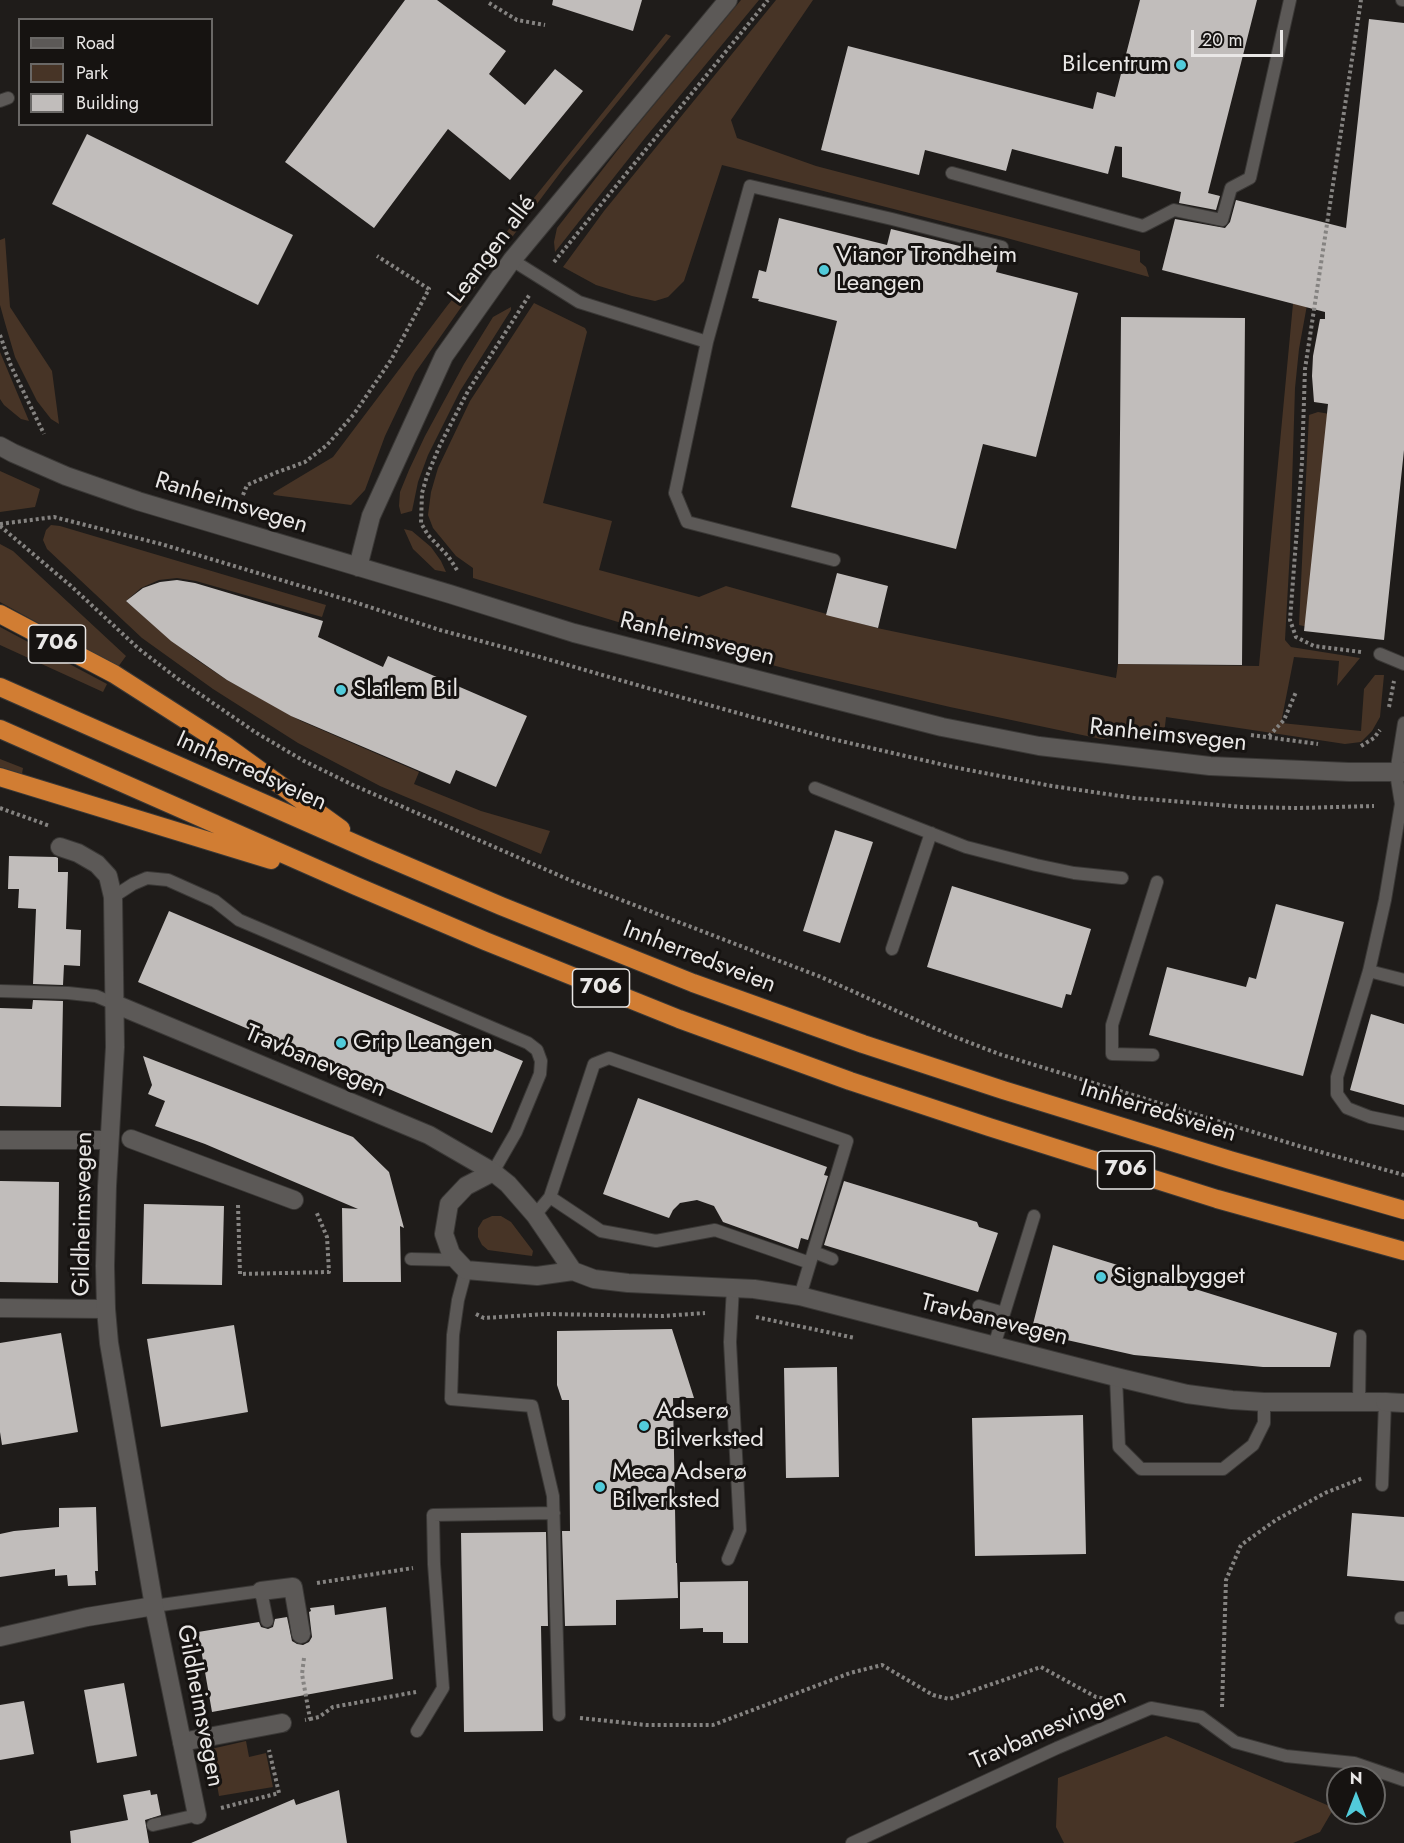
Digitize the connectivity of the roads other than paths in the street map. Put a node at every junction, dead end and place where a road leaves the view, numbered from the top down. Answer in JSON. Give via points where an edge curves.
{"nodes":[{"id":1,"x":728,"y":0,"type":"edge"},
{"id":2,"x":1290,"y":0,"type":"edge"},
{"id":3,"x":952,"y":173,"type":"dead end"},
{"id":4,"x":1002,"y":248,"type":"dead end"},
{"id":5,"x":512,"y":260,"type":"junction"},
{"id":6,"x":708,"y":342,"type":"junction"},
{"id":7,"x":0,"y":446,"type":"edge"},
{"id":8,"x":834,"y":560,"type":"dead end"},
{"id":9,"x":358,"y":567,"type":"junction"},
{"id":10,"x":0,"y":614,"type":"edge"},
{"id":11,"x":1380,"y":654,"type":"road end"},
{"id":12,"x":1401,"y":663,"type":"edge"},
{"id":13,"x":0,"y":687,"type":"edge"},
{"id":14,"x":1404,"y":723,"type":"edge"},
{"id":15,"x":0,"y":729,"type":"edge"},
{"id":16,"x":1400,"y":773,"type":"edge"},
{"id":17,"x":0,"y":777,"type":"edge"},
{"id":18,"x":815,"y":788,"type":"dead end"},
{"id":19,"x":1402,"y":807,"type":"edge"},
{"id":20,"x":931,"y":833,"type":"junction"},
{"id":21,"x":60,"y":847,"type":"dead end"},
{"id":22,"x":372,"y":851,"type":"junction"},
{"id":23,"x":1122,"y":878,"type":"dead end"},
{"id":24,"x":1156,"y":882,"type":"dead end"},
{"id":25,"x":356,"y":886,"type":"junction"},
{"id":26,"x":113,"y":897,"type":"junction"},
{"id":27,"x":892,"y":949,"type":"dead end"},
{"id":28,"x":1369,"y":971,"type":"junction"},
{"id":29,"x":1404,"y":980,"type":"edge"},
{"id":30,"x":0,"y":992,"type":"edge"},
{"id":31,"x":115,"y":1004,"type":"junction"},
{"id":32,"x":1153,"y":1055,"type":"dead end"},
{"id":33,"x":1404,"y":1124,"type":"edge"},
{"id":34,"x":131,"y":1139,"type":"dead end"},
{"id":35,"x":0,"y":1140,"type":"edge"},
{"id":36,"x":109,"y":1140,"type":"junction"},
{"id":37,"x":493,"y":1172,"type":"junction"},
{"id":38,"x":550,"y":1197,"type":"junction"},
{"id":39,"x":294,"y":1200,"type":"road end"},
{"id":40,"x":1404,"y":1210,"type":"edge"},
{"id":41,"x":535,"y":1215,"type":"junction"},
{"id":42,"x":1034,"y":1216,"type":"dead end"},
{"id":43,"x":1404,"y":1251,"type":"edge"},
{"id":44,"x":812,"y":1258,"type":"junction"},
{"id":45,"x":411,"y":1259,"type":"dead end"},
{"id":46,"x":832,"y":1259,"type":"dead end"},
{"id":47,"x":461,"y":1265,"type":"junction"},
{"id":48,"x":573,"y":1271,"type":"junction"},
{"id":49,"x":733,"y":1287,"type":"junction"},
{"id":50,"x":800,"y":1296,"type":"junction"},
{"id":51,"x":980,"y":1306,"type":"dead end"},
{"id":52,"x":0,"y":1308,"type":"edge"},
{"id":53,"x":106,"y":1309,"type":"junction"},
{"id":54,"x":1004,"y":1313,"type":"junction"},
{"id":55,"x":1360,"y":1336,"type":"dead end"},
{"id":56,"x":994,"y":1346,"type":"junction"},
{"id":57,"x":1116,"y":1377,"type":"junction"},
{"id":58,"x":1264,"y":1402,"type":"junction"},
{"id":59,"x":1359,"y":1402,"type":"junction"},
{"id":60,"x":1385,"y":1402,"type":"junction"},
{"id":61,"x":1404,"y":1403,"type":"edge"},
{"id":62,"x":1382,"y":1485,"type":"dead end"},
{"id":63,"x":554,"y":1514,"type":"junction"},
{"id":64,"x":728,"y":1559,"type":"dead end"},
{"id":65,"x":261,"y":1591,"type":"junction"},
{"id":66,"x":154,"y":1606,"type":"junction"},
{"id":67,"x":267,"y":1621,"type":"dead end"},
{"id":68,"x":0,"y":1637,"type":"edge"},
{"id":69,"x":303,"y":1642,"type":"road end"},
{"id":70,"x":559,"y":1715,"type":"road end"},
{"id":71,"x":282,"y":1723,"type":"road end"},
{"id":72,"x":417,"y":1731,"type":"dead end"},
{"id":73,"x":182,"y":1742,"type":"junction"},
{"id":74,"x":1404,"y":1780,"type":"edge"},
{"id":75,"x":204,"y":1813,"type":"joint"},
{"id":76,"x":153,"y":1825,"type":"dead end"},
{"id":77,"x":852,"y":1843,"type":"edge"}],
"edges":[{"from":1,"to":5,"type":"street","name":"Leangen allé"},
{"from":2,"to":3,"type":"lane","via":[[1250,178],[1231,188],[1222,220],[1174,210],[1143,226]]},
{"from":4,"to":6,"type":"lane","via":[[750,186]]},
{"from":5,"to":6,"type":"lane","via":[[579,302]]},
{"from":5,"to":9,"type":"street","name":"Leangen allé","via":[[444,356],[371,516]]},
{"from":6,"to":8,"type":"lane","via":[[675,493],[687,522]]},
{"from":7,"to":9,"type":"street","name":"Ranheimsvegen","via":[[66,476],[138,501]]},
{"from":9,"to":16,"type":"street","name":"Ranheimsvegen","via":[[574,633],[942,727],[1039,746],[1188,764]]},
{"from":10,"to":22,"type":"highway","number":"706","via":[[114,674],[225,744]]},
{"from":11,"to":12,"type":"lane"},
{"from":13,"to":22,"type":"highway","name":"Innherredsveien","number":"706"},
{"from":14,"to":16,"type":"lane"},
{"from":15,"to":25,"type":"highway","number":"706"},
{"from":16,"to":19,"type":"lane"},
{"from":17,"to":25,"type":"highway","number":"706"},
{"from":18,"to":20,"type":"lane"},
{"from":19,"to":28,"type":"lane"},
{"from":20,"to":23,"type":"lane","via":[[1036,866]]},
{"from":20,"to":27,"type":"lane"},
{"from":21,"to":26,"type":"street","name":"Gildheimsvegen","via":[[97,864],[108,876]]},
{"from":22,"to":40,"type":"highway","name":"Innherredsveien","number":"706","via":[[693,983],[863,1044],[1230,1160]]},
{"from":24,"to":32,"type":"lane","via":[[1112,1024],[1112,1054]]},
{"from":25,"to":43,"type":"highway","number":"706","via":[[680,1019],[849,1081],[1206,1195]]},
{"from":26,"to":31,"type":"street","name":"Gildheimsvegen"},
{"from":26,"to":37,"type":"lane","via":[[147,878],[168,880],[215,901],[239,920],[528,1043],[537,1050],[540,1074],[516,1132]]},
{"from":28,"to":29,"type":"lane"},
{"from":28,"to":33,"type":"lane","via":[[1337,1077],[1337,1094],[1347,1108]]},
{"from":30,"to":31,"type":"lane","via":[[68,993],[96,996]]},
{"from":31,"to":36,"type":"street","name":"Gildheimsvegen"},
{"from":31,"to":37,"type":"street","name":"Travbanevegen","via":[[429,1135]]},
{"from":34,"to":39,"type":"street"},
{"from":35,"to":36,"type":"street"},
{"from":36,"to":53,"type":"street","name":"Gildheimsvegen"},
{"from":37,"to":41,"type":"street","name":"Travbanevegen"},
{"from":37,"to":47,"type":"street","via":[[466,1186],[449,1204],[444,1234],[450,1254]]},
{"from":38,"to":41,"type":"lane"},
{"from":38,"to":44,"type":"lane","via":[[601,1231],[656,1240],[715,1230]]},
{"from":38,"to":44,"type":"lane","via":[[594,1064],[609,1058],[847,1142]]},
{"from":41,"to":48,"type":"street","name":"Travbanevegen"},
{"from":42,"to":54,"type":"lane"},
{"from":44,"to":46,"type":"lane"},
{"from":44,"to":50,"type":"lane"},
{"from":45,"to":47,"type":"lane"},
{"from":47,"to":48,"type":"street","name":"Travbanevegen","via":[[537,1276]]},
{"from":47,"to":63,"type":"lane","via":[[451,1399],[532,1406]]},
{"from":48,"to":49,"type":"street","name":"Travbanevegen","via":[[594,1279],[628,1283]]},
{"from":49,"to":50,"type":"street","name":"Travbanevegen"},
{"from":49,"to":64,"type":"lane","via":[[730,1342],[740,1530]]},
{"from":50,"to":56,"type":"street","name":"Travbanevegen"},
{"from":51,"to":54,"type":"lane"},
{"from":52,"to":53,"type":"street"},
{"from":53,"to":66,"type":"street","name":"Gildheimsvegen"},
{"from":54,"to":56,"type":"lane"},
{"from":55,"to":59,"type":"lane"},
{"from":56,"to":57,"type":"street","name":"Travbanevegen"},
{"from":57,"to":58,"type":"street","name":"Travbanevegen","via":[[1187,1394]]},
{"from":57,"to":58,"type":"lane","via":[[1119,1447],[1141,1469],[1223,1469],[1253,1445],[1264,1424]]},
{"from":58,"to":59,"type":"street","name":"Travbanevegen"},
{"from":59,"to":60,"type":"street","name":"Travbanevegen"},
{"from":60,"to":61,"type":"street","name":"Travbanevegen"},
{"from":60,"to":62,"type":"lane"},
{"from":63,"to":70,"type":"lane"},
{"from":63,"to":72,"type":"lane","via":[[433,1515],[443,1688]]},
{"from":65,"to":66,"type":"lane"},
{"from":65,"to":67,"type":"lane"},
{"from":65,"to":69,"type":"street","via":[[292,1587]]},
{"from":66,"to":68,"type":"street","name":"Gildheimsvegen"},
{"from":66,"to":73,"type":"street","name":"Gildheimsvegen"},
{"from":71,"to":73,"type":"street"},
{"from":73,"to":75,"type":"street","name":"Gildheimsvegen"},
{"from":74,"to":77,"type":"lane","name":"Travbanesvingen","via":[[1354,1763],[1286,1756],[1235,1742],[1201,1717],[1151,1708]]},
{"from":75,"to":76,"type":"lane"}]}
